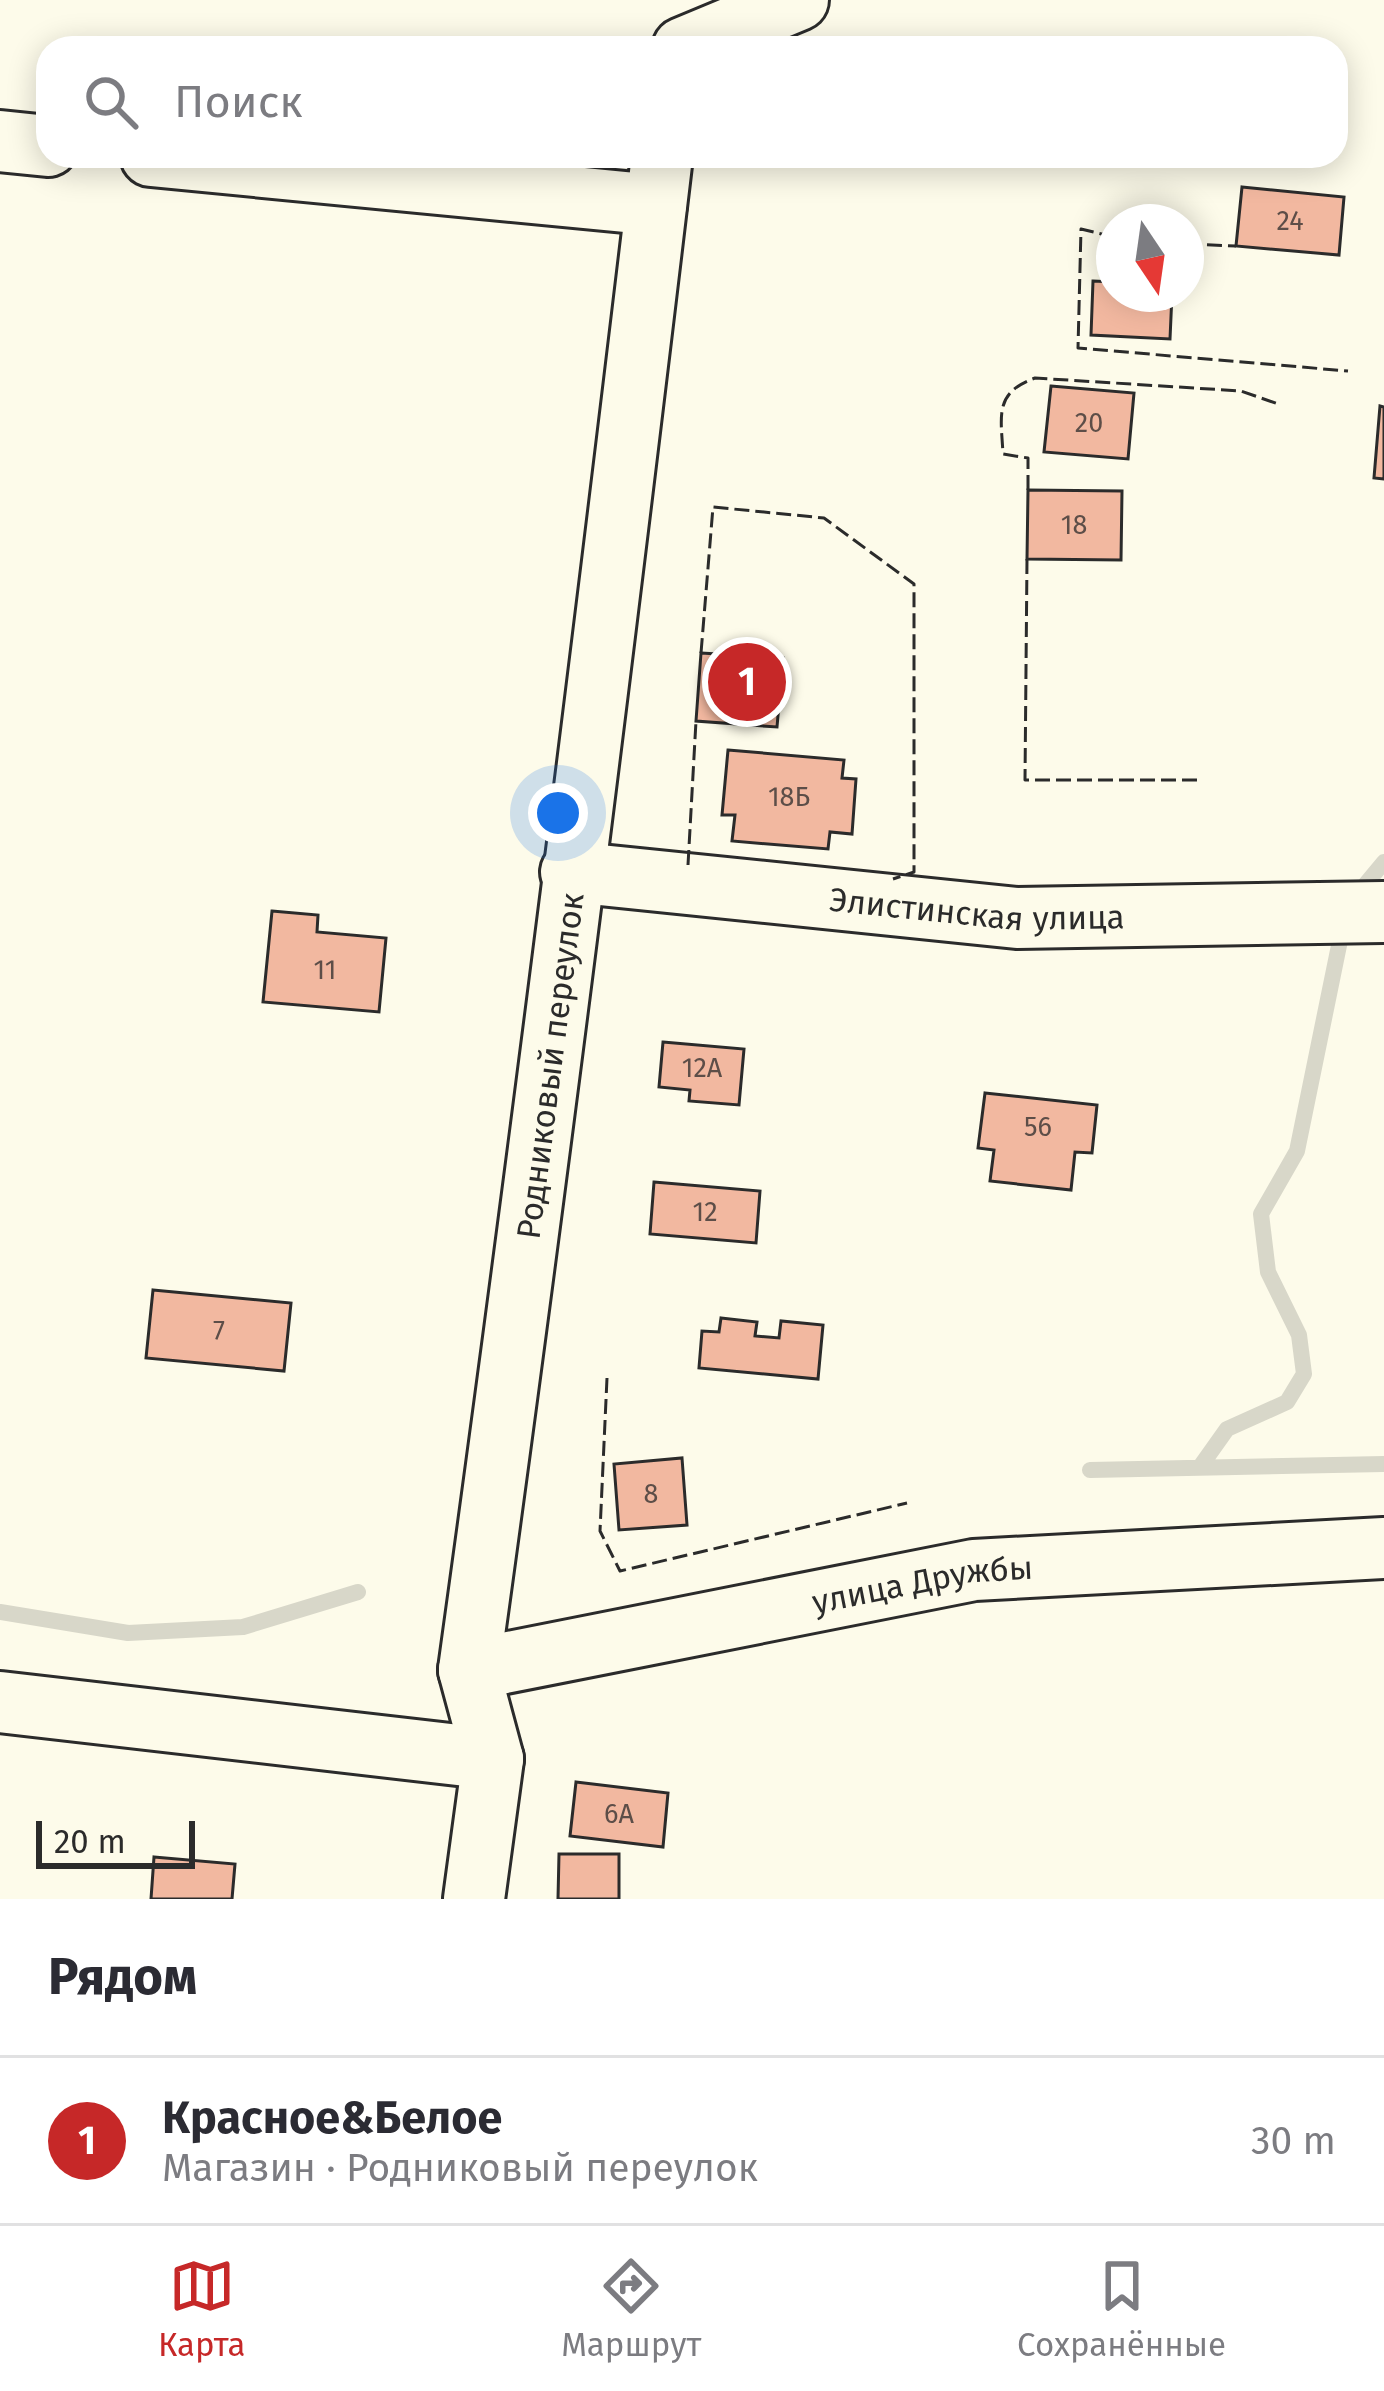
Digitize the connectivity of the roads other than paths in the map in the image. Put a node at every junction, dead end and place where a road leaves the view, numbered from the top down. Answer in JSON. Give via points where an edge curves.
{"nodes":[{"id":1,"x":680,"y":0,"type":"edge"},
{"id":2,"x":798,"y":0,"type":"edge"},
{"id":3,"x":679,"y":36,"type":"edge"},
{"id":4,"x":709,"y":36,"type":"edge"},
{"id":5,"x":0,"y":141,"type":"edge"},
{"id":6,"x":36,"y":145,"type":"edge"},
{"id":7,"x":395,"y":168,"type":"edge"},
{"id":8,"x":659,"y":181,"type":"edge"},
{"id":9,"x":571,"y":872,"type":"junction"},
{"id":10,"x":1384,"y":912,"type":"edge"},
{"id":11,"x":1384,"y":1548,"type":"edge"},
{"id":12,"x":469,"y":1670,"type":"junction"},
{"id":13,"x":0,"y":1702,"type":"edge"},
{"id":14,"x":493,"y":1759,"type":"junction"},
{"id":15,"x":474,"y":1899,"type":"edge"}],
"edges":[{"from":1,"to":3,"type":"street"},
{"from":2,"to":4,"type":"street"},
{"from":5,"to":6,"type":"street"},
{"from":7,"to":8,"type":"street"},
{"from":8,"to":9,"type":"street","name":"Родниковый переулок"},
{"from":9,"to":10,"type":"street","name":"Элистинская улица","via":[[1017,918]]},
{"from":9,"to":12,"type":"street","name":"Родниковый переулок","via":[[562,1002]]},
{"from":11,"to":12,"type":"street","name":"улица Дружбы","via":[[974,1570]]},
{"from":12,"to":14,"type":"street","name":"Родниковый переулок"},
{"from":13,"to":14,"type":"street"},
{"from":14,"to":15,"type":"street","name":"Родниковый переулок"}]}
